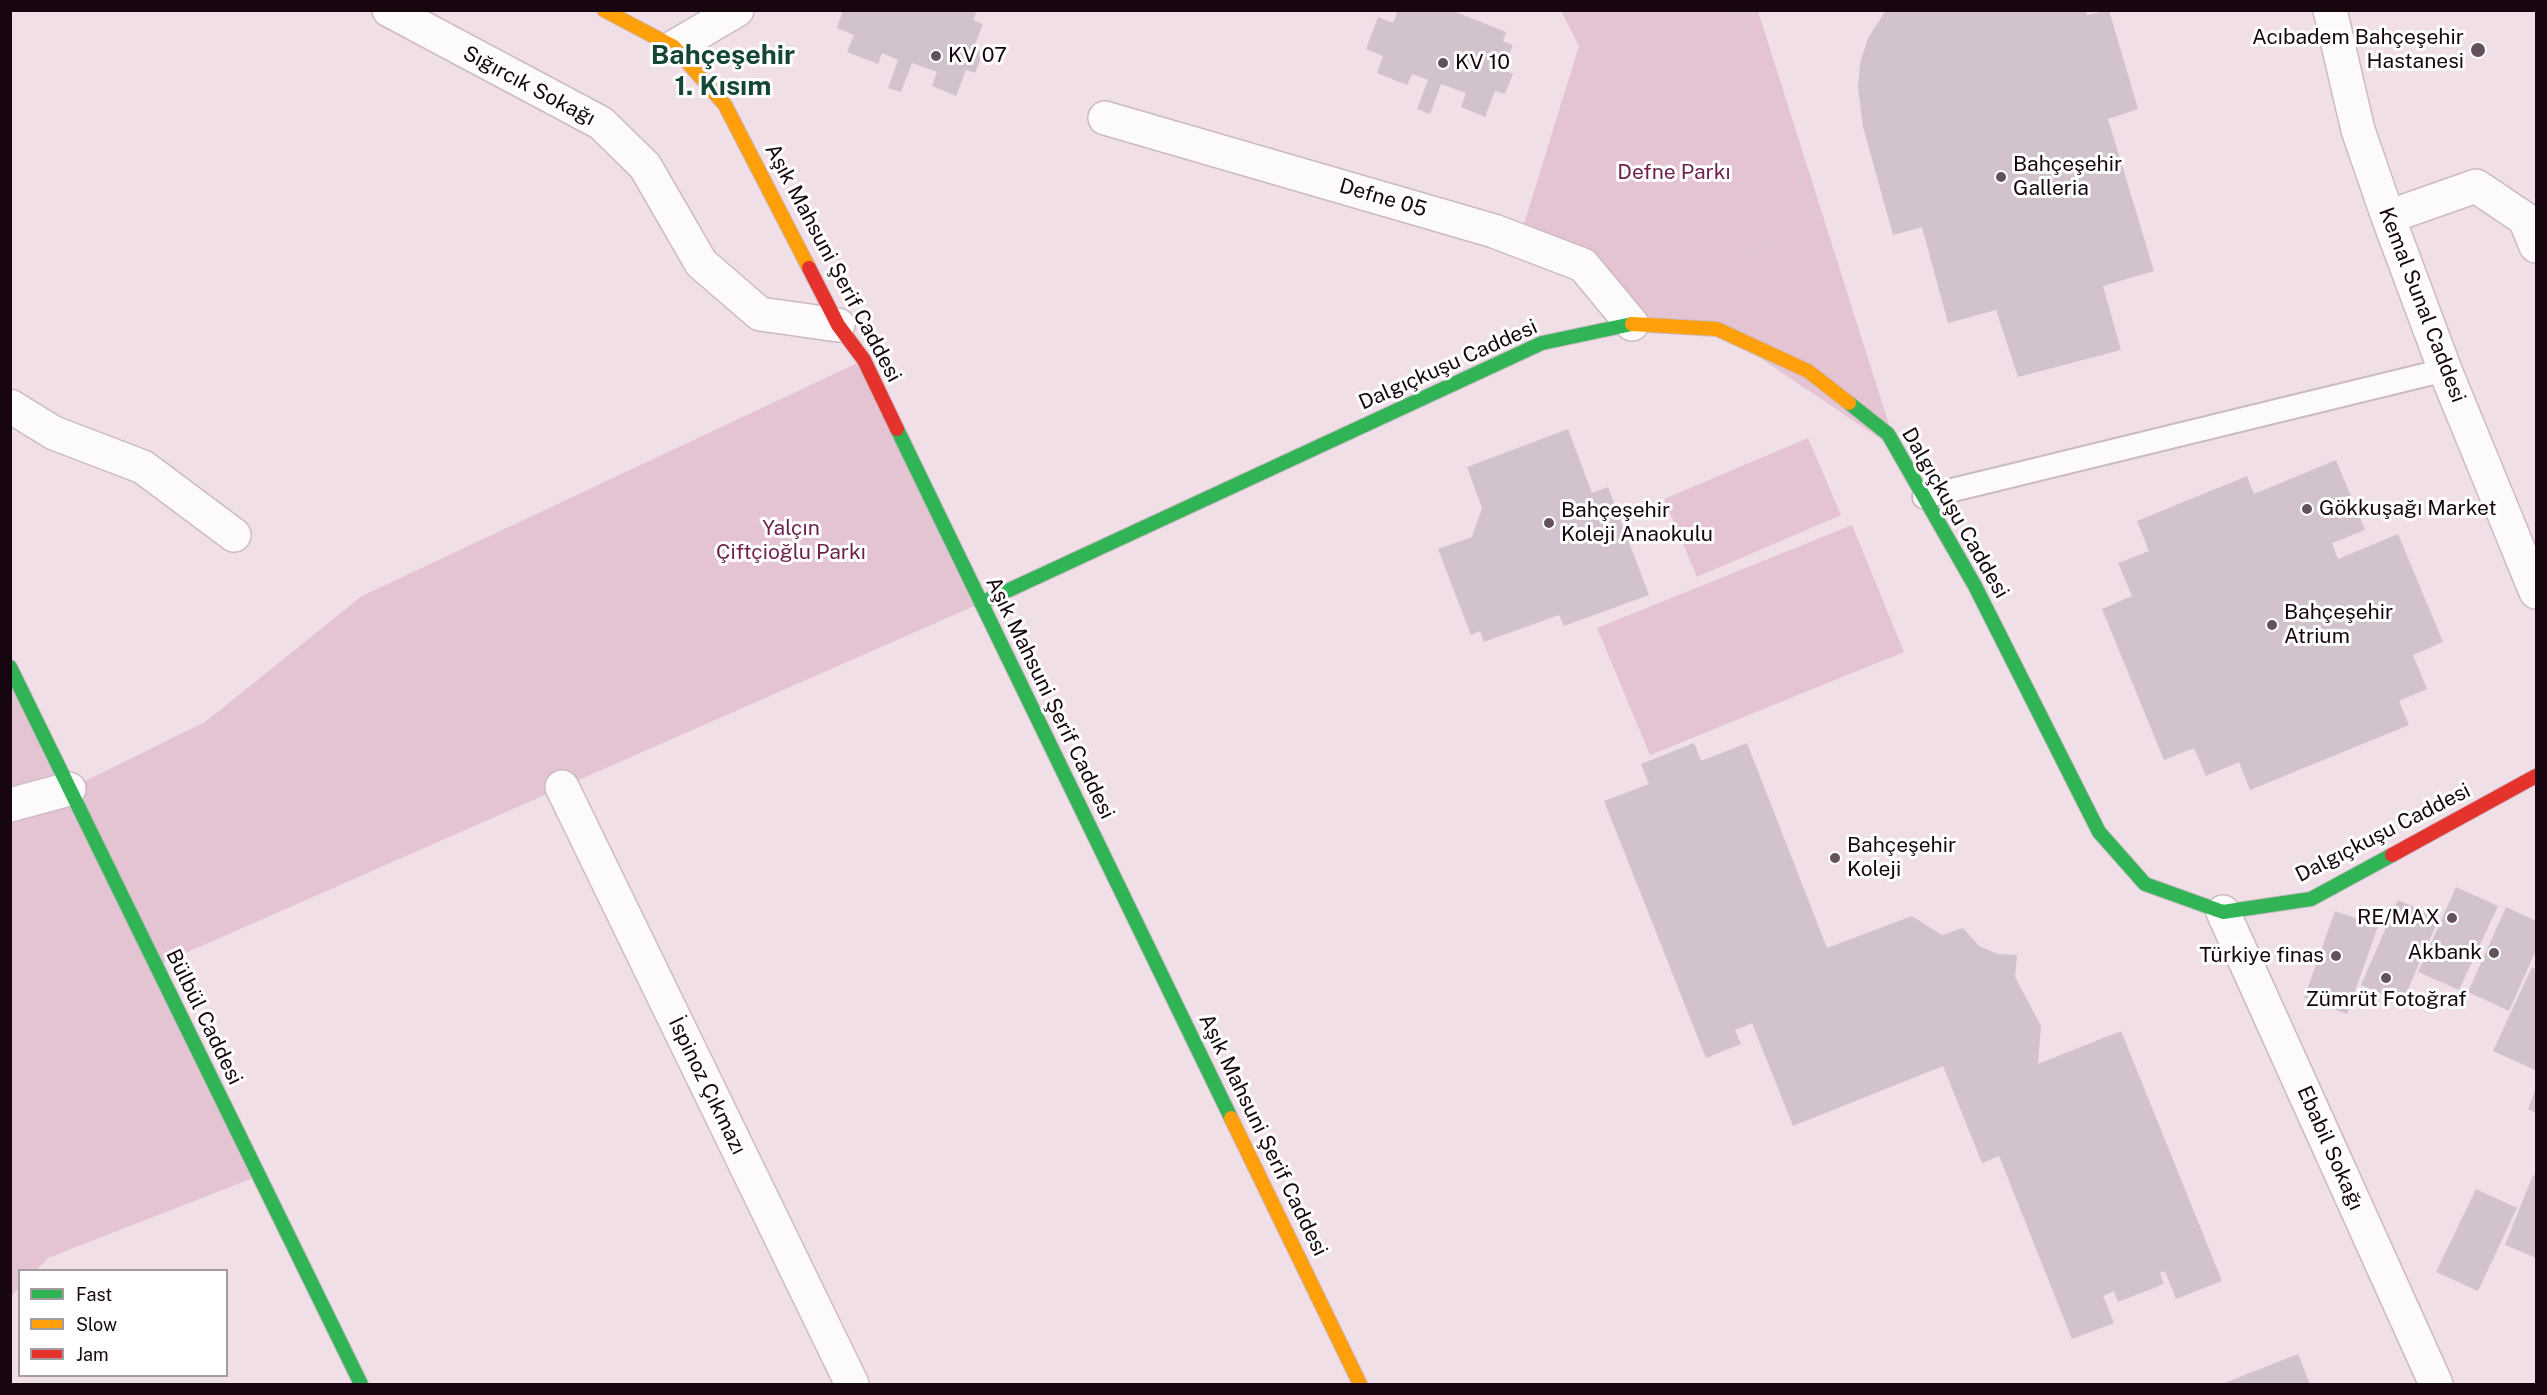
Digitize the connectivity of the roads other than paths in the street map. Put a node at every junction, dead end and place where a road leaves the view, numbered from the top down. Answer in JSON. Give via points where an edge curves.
{"nodes":[{"id":1,"x":389,"y":10,"type":"edge"},
{"id":2,"x":604,"y":10,"type":"edge"},
{"id":3,"x":736,"y":10,"type":"edge"},
{"id":4,"x":2330,"y":10,"type":"edge"},
{"id":5,"x":674,"y":47,"type":"junction"},
{"id":6,"x":1106,"y":118,"type":"dead end"},
{"id":7,"x":2388,"y":217,"type":"junction"},
{"id":8,"x":2536,"y":246,"type":"edge"},
{"id":9,"x":1632,"y":324,"type":"junction"},
{"id":10,"x":838,"y":325,"type":"junction"},
{"id":11,"x":2445,"y":370,"type":"junction"},
{"id":12,"x":10,"y":406,"type":"edge"},
{"id":13,"x":1924,"y":497,"type":"junction"},
{"id":14,"x":234,"y":535,"type":"dead end"},
{"id":15,"x":2536,"y":592,"type":"edge"},
{"id":16,"x":981,"y":603,"type":"junction"},
{"id":17,"x":10,"y":668,"type":"edge"},
{"id":18,"x":2536,"y":776,"type":"edge"},
{"id":19,"x":562,"y":787,"type":"dead end"},
{"id":20,"x":69,"y":789,"type":"junction"},
{"id":21,"x":10,"y":805,"type":"edge"},
{"id":22,"x":2223,"y":912,"type":"junction"},
{"id":23,"x":361,"y":1384,"type":"edge"},
{"id":24,"x":852,"y":1384,"type":"edge"},
{"id":25,"x":1360,"y":1384,"type":"edge"},
{"id":26,"x":2436,"y":1384,"type":"edge"}],
"edges":[{"from":1,"to":10,"type":"street","name":"Sığırcık Sokağı","via":[[601,123],[645,166],[700,263],[760,314]]},
{"from":2,"to":5,"type":"street"},
{"from":3,"to":5,"type":"street"},
{"from":4,"to":7,"type":"street","name":"Kemal Sunal Caddesi","via":[[2358,130]]},
{"from":5,"to":10,"type":"street","name":"Aşık Mahsuni Şerif Caddesi","via":[[725,105]]},
{"from":6,"to":9,"type":"street","name":"Defne 05","via":[[1494,231],[1583,265]]},
{"from":7,"to":8,"type":"street","via":[[2476,186],[2525,219]]},
{"from":7,"to":11,"type":"street","name":"Kemal Sunal Caddesi"},
{"from":9,"to":13,"type":"street","name":"Dalgıçkuşu Caddesi","via":[[1717,329],[1808,371],[1888,434]]},
{"from":9,"to":16,"type":"street","name":"Dalgıçkuşu Caddesi","via":[[1542,343]]},
{"from":10,"to":16,"type":"street","name":"Aşık Mahsuni Şerif Caddesi","via":[[864,360]]},
{"from":11,"to":13,"type":"lane"},
{"from":11,"to":15,"type":"street","name":"Kemal Sunal Caddesi"},
{"from":12,"to":14,"type":"street","via":[[54,433],[143,467]]},
{"from":13,"to":22,"type":"street","name":"Dalgıçkuşu Caddesi","via":[[1975,586],[2099,832],[2145,884]]},
{"from":16,"to":25,"type":"street","name":"Aşık Mahsuni Şerif Caddesi"},
{"from":17,"to":20,"type":"street","name":"Bülbül Caddesi"},
{"from":18,"to":22,"type":"street","name":"Dalgıçkuşu Caddesi","via":[[2311,899]]},
{"from":19,"to":24,"type":"street","name":"İspinoz Çıkmazı"},
{"from":20,"to":21,"type":"street"},
{"from":20,"to":23,"type":"street","name":"Bülbül Caddesi"},
{"from":22,"to":26,"type":"street","name":"Ebabil Sokağı"}]}
